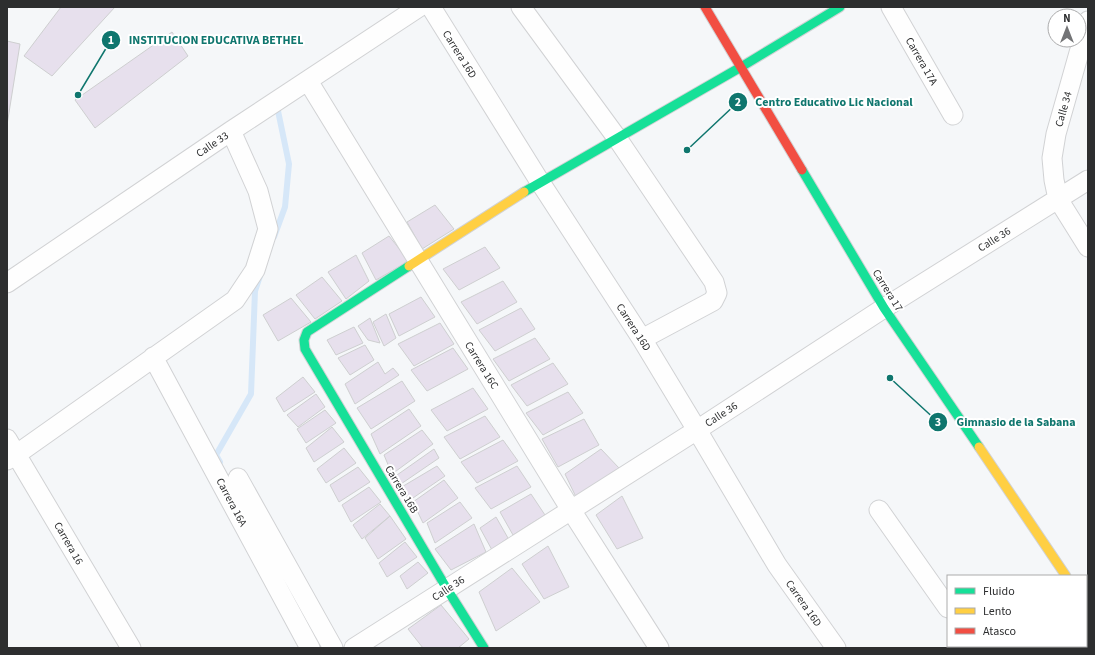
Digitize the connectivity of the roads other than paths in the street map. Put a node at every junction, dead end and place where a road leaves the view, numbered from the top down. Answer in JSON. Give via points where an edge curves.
{"nodes":[{"id":1,"x":419,"y":7,"type":"edge"},
{"id":2,"x":431,"y":7,"type":"edge"},
{"id":3,"x":521,"y":7,"type":"edge"},
{"id":4,"x":705,"y":7,"type":"edge"},
{"id":5,"x":840,"y":7,"type":"edge"},
{"id":6,"x":891,"y":7,"type":"edge"},
{"id":7,"x":1088,"y":21,"type":"edge"},
{"id":8,"x":741,"y":67,"type":"junction"},
{"id":9,"x":308,"y":81,"type":"junction"},
{"id":10,"x":953,"y":115,"type":"dead end"},
{"id":11,"x":231,"y":131,"type":"junction"},
{"id":12,"x":617,"y":138,"type":"junction"},
{"id":13,"x":1088,"y":180,"type":"edge"},
{"id":14,"x":540,"y":182,"type":"junction"},
{"id":15,"x":1058,"y":199,"type":"junction"},
{"id":16,"x":1088,"y":247,"type":"edge"},
{"id":17,"x":418,"y":262,"type":"junction"},
{"id":18,"x":7,"y":283,"type":"edge"},
{"id":19,"x":884,"y":308,"type":"junction"},
{"id":20,"x":642,"y":339,"type":"junction"},
{"id":21,"x":153,"y":357,"type":"junction"},
{"id":22,"x":697,"y":430,"type":"junction"},
{"id":23,"x":7,"y":439,"type":"edge"},
{"id":24,"x":12,"y":457,"type":"edge"},
{"id":25,"x":238,"y":478,"type":"dead end"},
{"id":26,"x":570,"y":510,"type":"junction"},
{"id":27,"x":879,"y":510,"type":"dead end"},
{"id":28,"x":1065,"y":575,"type":"edge"},
{"id":29,"x":447,"y":589,"type":"junction"},
{"id":30,"x":947,"y":607,"type":"edge"},
{"id":31,"x":131,"y":648,"type":"edge"},
{"id":32,"x":310,"y":648,"type":"edge"},
{"id":33,"x":333,"y":648,"type":"edge"},
{"id":34,"x":354,"y":648,"type":"edge"},
{"id":35,"x":484,"y":648,"type":"edge"},
{"id":36,"x":659,"y":648,"type":"edge"},
{"id":37,"x":836,"y":648,"type":"edge"}],
"edges":[{"from":1,"to":9,"type":"street","name":"Calle 33"},
{"from":2,"to":14,"type":"street","name":"Carrera 16D"},
{"from":3,"to":12,"type":"street"},
{"from":4,"to":8,"type":"street","name":"Carrera 17"},
{"from":5,"to":8,"type":"street"},
{"from":6,"to":10,"type":"street","name":"Carrera 17A"},
{"from":7,"to":15,"type":"street","name":"Calle 34","via":[[1056,134],[1052,158]]},
{"from":8,"to":12,"type":"street"},
{"from":8,"to":19,"type":"street","name":"Carrera 17"},
{"from":9,"to":11,"type":"street","name":"Calle 33"},
{"from":9,"to":17,"type":"street","name":"Carrera 16C"},
{"from":11,"to":18,"type":"street","name":"Calle 33"},
{"from":11,"to":21,"type":"street","via":[[258,191],[268,229],[255,270],[235,300]]},
{"from":12,"to":14,"type":"street"},
{"from":12,"to":20,"type":"street","via":[[714,282],[717,293],[713,301]]},
{"from":13,"to":15,"type":"street","name":"Calle 36"},
{"from":14,"to":17,"type":"street"},
{"from":14,"to":20,"type":"street","name":"Carrera 16D"},
{"from":15,"to":16,"type":"street"},
{"from":15,"to":19,"type":"street","name":"Calle 36"},
{"from":17,"to":26,"type":"street","name":"Carrera 16C"},
{"from":17,"to":29,"type":"street","name":"Carrera 16B","via":[[308,332],[304,340],[305,349]]},
{"from":19,"to":22,"type":"street","name":"Calle 36"},
{"from":19,"to":28,"type":"street","name":"Carrera 17"},
{"from":20,"to":22,"type":"street","name":"Carrera 16D"},
{"from":21,"to":24,"type":"street"},
{"from":21,"to":32,"type":"street","name":"Carrera 16A"},
{"from":22,"to":26,"type":"street","name":"Calle 36"},
{"from":22,"to":37,"type":"street","name":"Carrera 16D","via":[[777,565]]},
{"from":23,"to":24,"type":"street","name":"Carrera 16"},
{"from":24,"to":31,"type":"street","name":"Carrera 16"},
{"from":25,"to":33,"type":"street"},
{"from":26,"to":29,"type":"street","name":"Calle 36"},
{"from":26,"to":36,"type":"street","name":"Carrera 16C"},
{"from":27,"to":30,"type":"street"},
{"from":29,"to":34,"type":"street","name":"Calle 36"},
{"from":29,"to":35,"type":"street","name":"Carrera 16B"}]}
